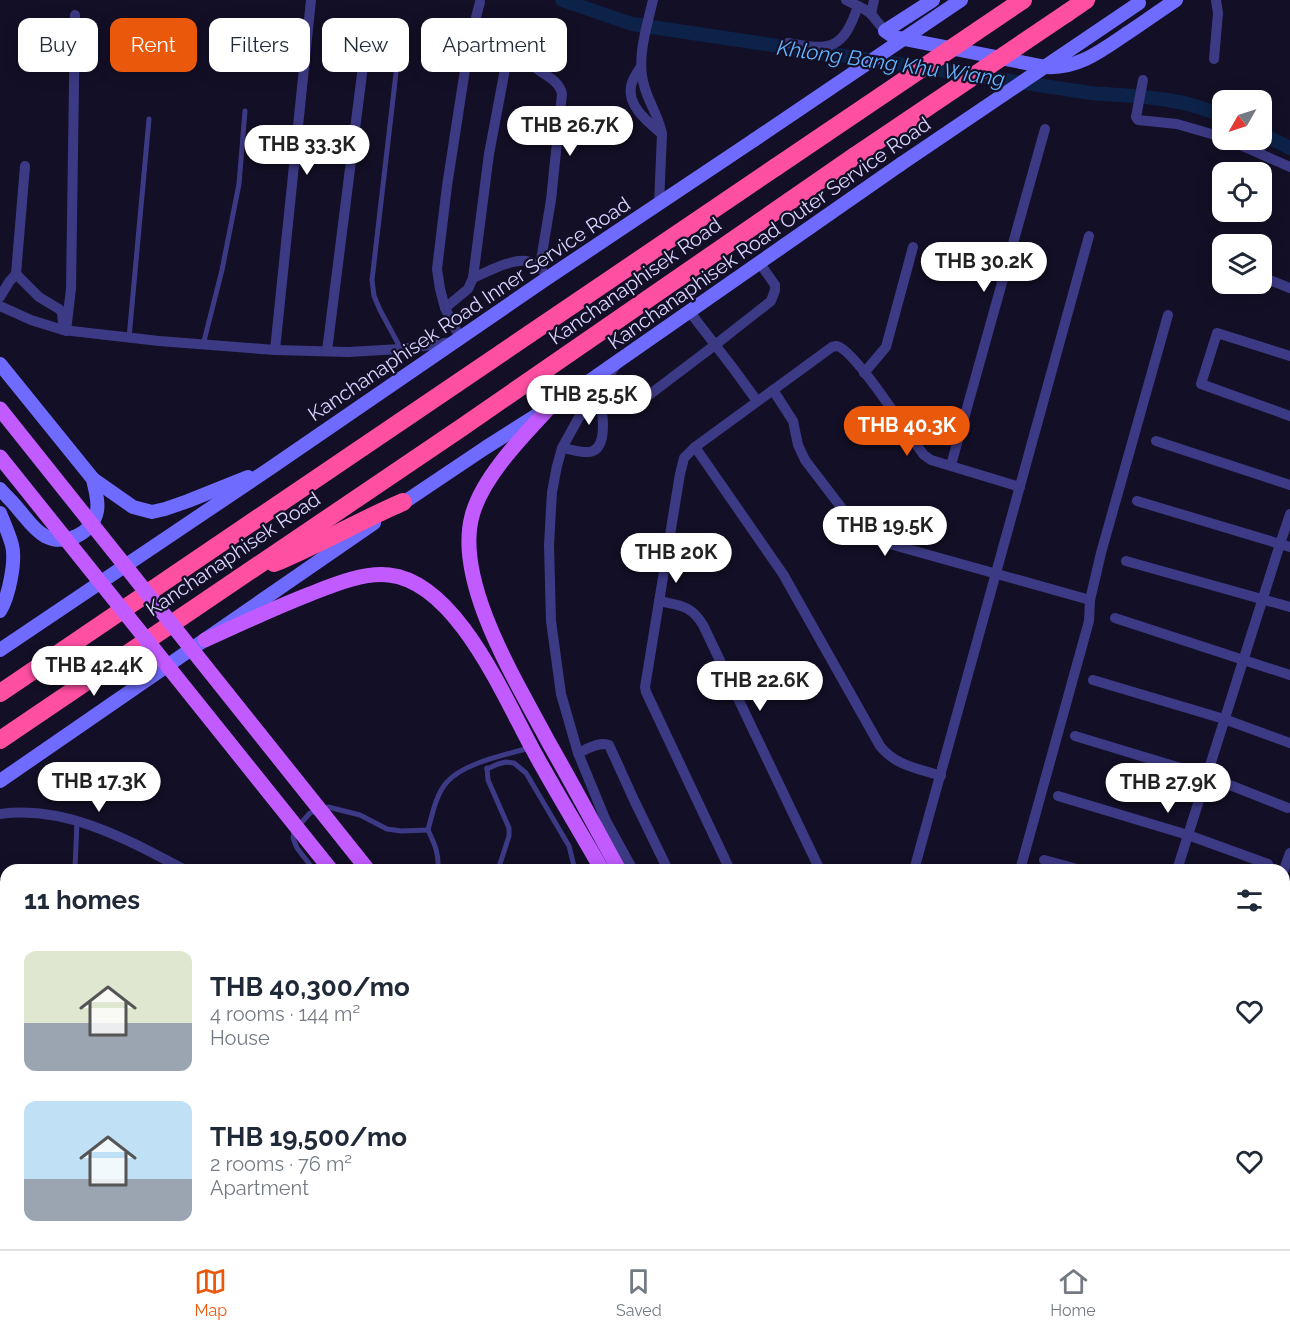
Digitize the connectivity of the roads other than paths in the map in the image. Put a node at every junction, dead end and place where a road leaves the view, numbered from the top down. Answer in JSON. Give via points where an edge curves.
{"nodes":[{"id":1,"x":311,"y":0,"type":"edge"},
{"id":2,"x":653,"y":0,"type":"edge"},
{"id":3,"x":846,"y":0,"type":"edge"},
{"id":4,"x":874,"y":0,"type":"edge"},
{"id":5,"x":933,"y":0,"type":"edge"},
{"id":6,"x":961,"y":0,"type":"edge"},
{"id":7,"x":1023,"y":0,"type":"edge"},
{"id":8,"x":1086,"y":0,"type":"edge"},
{"id":9,"x":1176,"y":0,"type":"edge"},
{"id":10,"x":1216,"y":0,"type":"edge"},
{"id":11,"x":480,"y":2,"type":"dead end"},
{"id":12,"x":1142,"y":2,"type":"edge"},
{"id":13,"x":858,"y":6,"type":"junction"},
{"id":14,"x":871,"y":14,"type":"junction"},
{"id":15,"x":75,"y":15,"type":"dead end"},
{"id":16,"x":885,"y":31,"type":"junction"},
{"id":17,"x":788,"y":43,"type":"dead end"},
{"id":18,"x":1214,"y":59,"type":"dead end"},
{"id":19,"x":640,"y":68,"type":"junction"},
{"id":20,"x":362,"y":72,"type":"edge"},
{"id":21,"x":504,"y":72,"type":"edge"},
{"id":22,"x":541,"y":72,"type":"edge"},
{"id":23,"x":396,"y":73,"type":"dead end"},
{"id":24,"x":1143,"y":80,"type":"dead end"},
{"id":25,"x":245,"y":111,"type":"dead end"},
{"id":26,"x":149,"y":119,"type":"dead end"},
{"id":27,"x":1045,"y":129,"type":"dead end"},
{"id":28,"x":662,"y":134,"type":"junction"},
{"id":29,"x":1212,"y":134,"type":"edge"},
{"id":30,"x":1252,"y":150,"type":"edge"},
{"id":31,"x":25,"y":166,"type":"dead end"},
{"id":32,"x":1290,"y":167,"type":"edge"},
{"id":33,"x":659,"y":204,"type":"junction"},
{"id":34,"x":1089,"y":236,"type":"dead end"},
{"id":35,"x":913,"y":248,"type":"dead end"},
{"id":36,"x":759,"y":262,"type":"junction"},
{"id":37,"x":543,"y":273,"type":"junction"},
{"id":38,"x":16,"y":274,"type":"junction"},
{"id":39,"x":473,"y":278,"type":"junction"},
{"id":40,"x":1272,"y":281,"type":"edge"},
{"id":41,"x":1290,"y":288,"type":"edge"},
{"id":42,"x":0,"y":297,"type":"edge"},
{"id":43,"x":0,"y":306,"type":"edge"},
{"id":44,"x":445,"y":308,"type":"junction"},
{"id":45,"x":689,"y":311,"type":"junction"},
{"id":46,"x":1168,"y":315,"type":"dead end"},
{"id":47,"x":65,"y":330,"type":"junction"},
{"id":48,"x":129,"y":338,"type":"junction"},
{"id":49,"x":457,"y":340,"type":"junction"},
{"id":50,"x":203,"y":345,"type":"junction"},
{"id":51,"x":716,"y":345,"type":"junction"},
{"id":52,"x":401,"y":349,"type":"junction"},
{"id":53,"x":275,"y":350,"type":"junction"},
{"id":54,"x":327,"y":351,"type":"junction"},
{"id":55,"x":1290,"y":356,"type":"edge"},
{"id":56,"x":620,"y":360,"type":"junction"},
{"id":57,"x":0,"y":364,"type":"edge"},
{"id":58,"x":864,"y":372,"type":"junction"},
{"id":59,"x":599,"y":390,"type":"junction"},
{"id":60,"x":773,"y":390,"type":"junction"},
{"id":61,"x":649,"y":395,"type":"dead end"},
{"id":62,"x":757,"y":401,"type":"junction"},
{"id":63,"x":551,"y":406,"type":"junction"},
{"id":64,"x":0,"y":408,"type":"edge"},
{"id":65,"x":1290,"y":416,"type":"edge"},
{"id":66,"x":1156,"y":441,"type":"dead end"},
{"id":67,"x":695,"y":447,"type":"junction"},
{"id":68,"x":562,"y":448,"type":"junction"},
{"id":69,"x":0,"y":457,"type":"edge"},
{"id":70,"x":951,"y":465,"type":"junction"},
{"id":71,"x":272,"y":467,"type":"junction"},
{"id":72,"x":93,"y":479,"type":"junction"},
{"id":73,"x":1290,"y":484,"type":"edge"},
{"id":74,"x":1020,"y":487,"type":"junction"},
{"id":75,"x":0,"y":489,"type":"edge"},
{"id":76,"x":1137,"y":501,"type":"dead end"},
{"id":77,"x":403,"y":502,"type":"junction"},
{"id":78,"x":0,"y":513,"type":"edge"},
{"id":79,"x":1290,"y":514,"type":"edge"},
{"id":80,"x":1285,"y":546,"type":"edge"},
{"id":81,"x":1126,"y":561,"type":"dead end"},
{"id":82,"x":246,"y":573,"type":"junction"},
{"id":83,"x":996,"y":573,"type":"junction"},
{"id":84,"x":659,"y":600,"type":"junction"},
{"id":85,"x":1090,"y":600,"type":"junction"},
{"id":86,"x":1263,"y":600,"type":"junction"},
{"id":87,"x":1290,"y":607,"type":"edge"},
{"id":88,"x":0,"y":611,"type":"edge"},
{"id":89,"x":1115,"y":618,"type":"dead end"},
{"id":90,"x":205,"y":640,"type":"junction"},
{"id":91,"x":0,"y":650,"type":"edge"},
{"id":92,"x":1244,"y":659,"type":"junction"},
{"id":93,"x":1290,"y":675,"type":"edge"},
{"id":94,"x":1093,"y":680,"type":"dead end"},
{"id":95,"x":0,"y":693,"type":"edge"},
{"id":96,"x":1224,"y":719,"type":"junction"},
{"id":97,"x":1075,"y":736,"type":"dead end"},
{"id":98,"x":0,"y":740,"type":"edge"},
{"id":99,"x":1290,"y":743,"type":"edge"},
{"id":100,"x":532,"y":748,"type":"junction"},
{"id":101,"x":578,"y":753,"type":"junction"},
{"id":102,"x":486,"y":760,"type":"junction"},
{"id":103,"x":487,"y":770,"type":"junction"},
{"id":104,"x":941,"y":776,"type":"junction"},
{"id":105,"x":1206,"y":776,"type":"junction"},
{"id":106,"x":0,"y":780,"type":"edge"},
{"id":107,"x":1058,"y":796,"type":"dead end"},
{"id":108,"x":1288,"y":808,"type":"dead end"},
{"id":109,"x":0,"y":814,"type":"edge"},
{"id":110,"x":77,"y":820,"type":"junction"},
{"id":111,"x":428,"y":830,"type":"junction"},
{"id":112,"x":1188,"y":835,"type":"junction"},
{"id":113,"x":1044,"y":860,"type":"dead end"},
{"id":114,"x":75,"y":864,"type":"edge"},
{"id":115,"x":173,"y":864,"type":"edge"},
{"id":116,"x":309,"y":864,"type":"edge"},
{"id":117,"x":326,"y":864,"type":"edge"},
{"id":118,"x":363,"y":864,"type":"edge"},
{"id":119,"x":438,"y":864,"type":"edge"},
{"id":120,"x":500,"y":864,"type":"edge"},
{"id":121,"x":574,"y":864,"type":"edge"},
{"id":122,"x":599,"y":864,"type":"edge"},
{"id":123,"x":616,"y":864,"type":"edge"},
{"id":124,"x":630,"y":864,"type":"edge"},
{"id":125,"x":665,"y":864,"type":"edge"},
{"id":126,"x":727,"y":864,"type":"edge"},
{"id":127,"x":817,"y":864,"type":"edge"},
{"id":128,"x":917,"y":864,"type":"edge"},
{"id":129,"x":1022,"y":864,"type":"edge"},
{"id":130,"x":1059,"y":864,"type":"edge"},
{"id":131,"x":1178,"y":864,"type":"edge"},
{"id":132,"x":1268,"y":864,"type":"dead end"}],
"edges":[{"from":1,"to":53,"type":"street"},
{"from":2,"to":19,"type":"street"},
{"from":3,"to":13,"type":"street"},
{"from":4,"to":14,"type":"street"},
{"from":5,"to":16,"type":"main road"},
{"from":6,"to":33,"type":"main road","name":"Kanchanaphisek Road Inner Service Road","bridge":true},
{"from":7,"to":95,"type":"highway","name":"Kanchanaphisek Road","bridge":true},
{"from":8,"to":82,"type":"highway","name":"Kanchanaphisek Road","bridge":true},
{"from":9,"to":16,"type":"main road","via":[[1096,54],[1066,67],[1046,67],[894,37]]},
{"from":10,"to":18,"type":"street"},
{"from":11,"to":44,"type":"street","via":[[469,44],[437,269]]},
{"from":12,"to":36,"type":"main road","name":"Kanchanaphisek Road Outer Service Road","bridge":true},
{"from":13,"to":14,"type":"street"},
{"from":13,"to":17,"type":"street","via":[[846,33],[831,46]]},
{"from":14,"to":16,"type":"street"},
{"from":15,"to":47,"type":"street","via":[[71,289]]},
{"from":19,"to":28,"type":"street"},
{"from":19,"to":28,"type":"street","via":[[631,85],[633,102]]},
{"from":20,"to":54,"type":"street"},
{"from":21,"to":39,"type":"street"},
{"from":22,"to":37,"type":"street","via":[[561,88],[562,94]]},
{"from":23,"to":52,"type":"lane","via":[[372,280],[374,296]]},
{"from":24,"to":29,"type":"street","via":[[1136,117],[1140,122],[1177,124]]},
{"from":25,"to":50,"type":"lane","via":[[239,184]]},
{"from":26,"to":48,"type":"lane"},
{"from":27,"to":70,"type":"street"},
{"from":28,"to":33,"type":"street"},
{"from":30,"to":32,"type":"street"},
{"from":31,"to":38,"type":"street"},
{"from":33,"to":37,"type":"main road","name":"Kanchanaphisek Road Inner Service Road"},
{"from":34,"to":74,"type":"street"},
{"from":35,"to":58,"type":"street","via":[[886,347]]},
{"from":36,"to":45,"type":"main road","name":"Kanchanaphisek Road Outer Service Road"},
{"from":36,"to":51,"type":"street","via":[[775,285],[774,296]]},
{"from":37,"to":39,"type":"street","via":[[529,261],[521,261]]},
{"from":37,"to":49,"type":"main road","name":"Kanchanaphisek Road Inner Service Road"},
{"from":38,"to":42,"type":"street"},
{"from":38,"to":47,"type":"street","via":[[39,297],[62,312]]},
{"from":39,"to":44,"type":"street","via":[[468,290]]},
{"from":40,"to":41,"type":"street"},
{"from":43,"to":47,"type":"street"},
{"from":44,"to":49,"type":"street"},
{"from":45,"to":51,"type":"street"},
{"from":45,"to":56,"type":"main road","name":"Kanchanaphisek Road Outer Service Road"},
{"from":46,"to":85,"type":"street"},
{"from":47,"to":48,"type":"street"},
{"from":48,"to":50,"type":"street"},
{"from":49,"to":52,"type":"street"},
{"from":49,"to":71,"type":"main road","name":"Kanchanaphisek Road Inner Service Road"},
{"from":50,"to":53,"type":"street"},
{"from":51,"to":61,"type":"street"},
{"from":51,"to":62,"type":"street"},
{"from":52,"to":54,"type":"street"},
{"from":53,"to":54,"type":"street"},
{"from":55,"to":65,"type":"street","via":[[1216,333],[1202,384]]},
{"from":56,"to":59,"type":"street"},
{"from":56,"to":63,"type":"main road","name":"Kanchanaphisek Road Outer Service Road"},
{"from":57,"to":72,"type":"main road"},
{"from":58,"to":60,"type":"street","via":[[846,350],[837,346]]},
{"from":58,"to":70,"type":"street","via":[[924,455]]},
{"from":59,"to":68,"type":"street"},
{"from":59,"to":68,"type":"street","via":[[603,424],[600,442],[586,453]]},
{"from":60,"to":62,"type":"street"},
{"from":60,"to":83,"type":"street","via":[[793,421],[805,460],[857,528],[879,541]]},
{"from":62,"to":67,"type":"street"},
{"from":63,"to":77,"type":"main road","name":"Kanchanaphisek Road Outer Service Road"},
{"from":63,"to":123,"type":"main road","via":[[480,494],[469,529],[470,562],[480,604],[499,647]]},
{"from":64,"to":118,"type":"main road","bridge":true},
{"from":66,"to":73,"type":"street"},
{"from":67,"to":84,"type":"street","via":[[682,465]]},
{"from":67,"to":104,"type":"street","via":[[783,574],[880,746],[896,761]]},
{"from":68,"to":101,"type":"street","via":[[552,492],[551,621],[561,694]]},
{"from":69,"to":117,"type":"main road","bridge":true},
{"from":70,"to":74,"type":"street"},
{"from":71,"to":72,"type":"main road","via":[[152,512],[132,507]]},
{"from":71,"to":91,"type":"main road","name":"Kanchanaphisek Road Inner Service Road"},
{"from":72,"to":75,"type":"main road","via":[[98,497],[94,520],[86,531],[66,540],[36,530]]},
{"from":74,"to":83,"type":"street"},
{"from":76,"to":80,"type":"street"},
{"from":77,"to":82,"type":"highway","via":[[303,551]]},
{"from":77,"to":90,"type":"main road","name":"Kanchanaphisek Road Outer Service Road"},
{"from":78,"to":88,"type":"main road","via":[[13,548],[11,580]]},
{"from":79,"to":80,"type":"street"},
{"from":80,"to":86,"type":"street"},
{"from":81,"to":86,"type":"street"},
{"from":82,"to":98,"type":"highway","name":"Kanchanaphisek Road"},
{"from":83,"to":85,"type":"street"},
{"from":83,"to":104,"type":"street"},
{"from":84,"to":126,"type":"street","via":[[646,692]]},
{"from":84,"to":127,"type":"street","via":[[694,612],[703,626]]},
{"from":85,"to":129,"type":"street","via":[[1089,621]]},
{"from":86,"to":87,"type":"street"},
{"from":86,"to":92,"type":"street"},
{"from":89,"to":92,"type":"street"},
{"from":90,"to":100,"type":"main road","via":[[362,576],[388,574],[412,581],[434,595],[482,655]]},
{"from":90,"to":106,"type":"main road","name":"Kanchanaphisek Road Outer Service Road"},
{"from":92,"to":93,"type":"street"},
{"from":92,"to":96,"type":"street"},
{"from":94,"to":96,"type":"street"},
{"from":96,"to":99,"type":"street"},
{"from":96,"to":105,"type":"street"},
{"from":97,"to":105,"type":"street"},
{"from":100,"to":102,"type":"lane"},
{"from":100,"to":122,"type":"main road"},
{"from":101,"to":124,"type":"street","via":[[606,821]]},
{"from":101,"to":125,"type":"street","via":[[601,743],[609,745]]},
{"from":102,"to":103,"type":"lane"},
{"from":102,"to":111,"type":"lane","via":[[458,772],[447,782]]},
{"from":103,"to":120,"type":"lane","via":[[509,828]]},
{"from":103,"to":121,"type":"lane","via":[[506,762],[526,773],[569,846]]},
{"from":104,"to":128,"type":"street"},
{"from":105,"to":108,"type":"street"},
{"from":105,"to":112,"type":"street"},
{"from":107,"to":112,"type":"street"},
{"from":109,"to":110,"type":"street","via":[[45,814]]},
{"from":110,"to":114,"type":"lane"},
{"from":110,"to":115,"type":"street","via":[[112,832]]},
{"from":111,"to":116,"type":"lane","via":[[387,829],[360,815],[328,807],[310,813],[294,831],[297,848]]},
{"from":111,"to":119,"type":"lane","via":[[437,848]]},
{"from":112,"to":131,"type":"street"},
{"from":112,"to":132,"type":"street"},
{"from":113,"to":130,"type":"street"}]}
